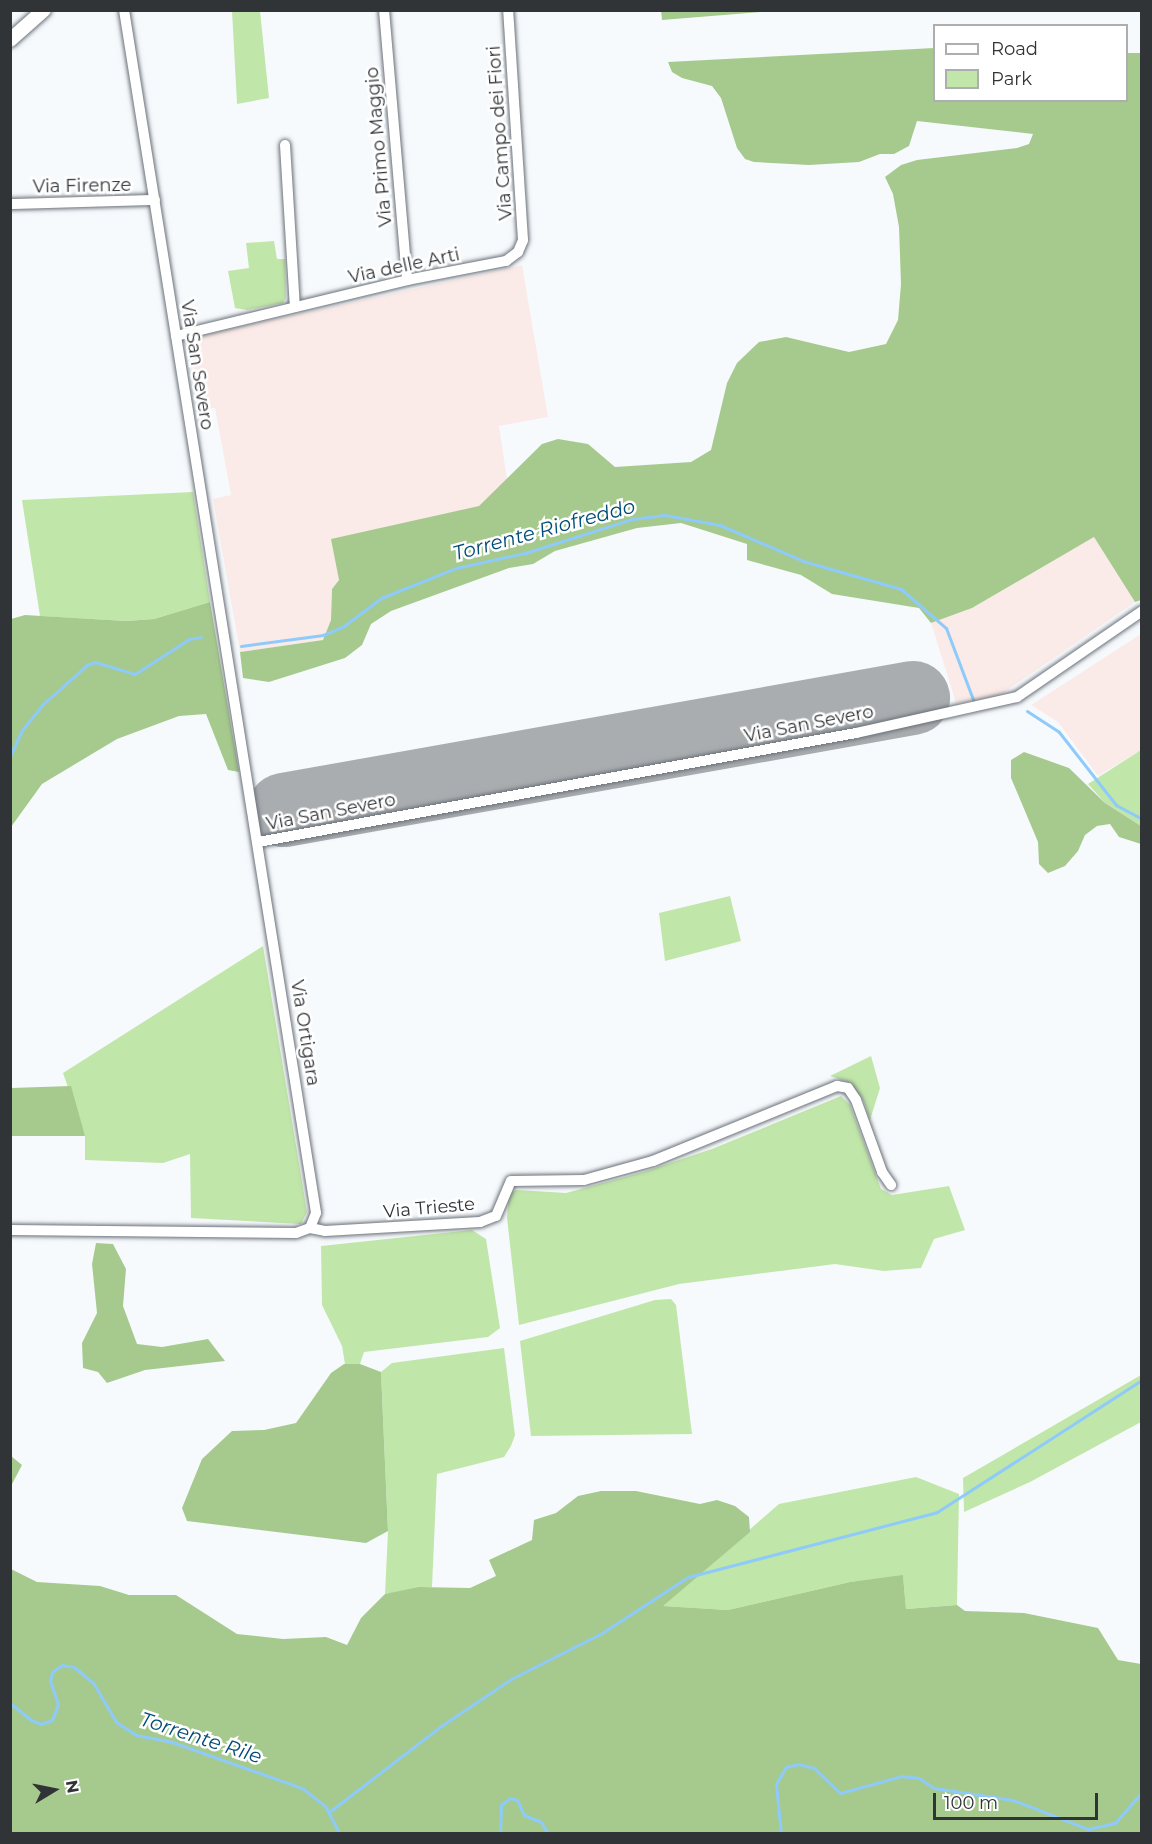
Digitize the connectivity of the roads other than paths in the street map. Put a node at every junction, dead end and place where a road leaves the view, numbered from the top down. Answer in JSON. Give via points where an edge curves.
{"nodes":[{"id":1,"x":44,"y":10,"type":"edge"},
{"id":2,"x":124,"y":10,"type":"edge"},
{"id":3,"x":384,"y":10,"type":"edge"},
{"id":4,"x":508,"y":10,"type":"edge"},
{"id":5,"x":12,"y":34,"type":"edge"},
{"id":6,"x":285,"y":145,"type":"dead end"},
{"id":7,"x":154,"y":200,"type":"junction"},
{"id":8,"x":10,"y":204,"type":"edge"},
{"id":9,"x":518,"y":252,"type":"joint"},
{"id":10,"x":407,"y":280,"type":"junction"},
{"id":11,"x":295,"y":307,"type":"junction"},
{"id":12,"x":176,"y":336,"type":"junction"},
{"id":13,"x":1142,"y":611,"type":"edge"},
{"id":14,"x":258,"y":842,"type":"junction"},
{"id":15,"x":891,"y":1185,"type":"dead end"},
{"id":16,"x":310,"y":1228,"type":"junction"},
{"id":17,"x":10,"y":1230,"type":"edge"}],
"edges":[{"from":1,"to":5,"type":"street","via":[[31,24]]},
{"from":2,"to":7,"type":"street","name":"Via San Severo"},
{"from":3,"to":10,"type":"street","name":"Via Primo Maggio"},
{"from":4,"to":9,"type":"street","name":"Via Campo dei Fiori","via":[[523,240]]},
{"from":6,"to":11,"type":"street"},
{"from":7,"to":8,"type":"street","name":"Via Firenze"},
{"from":7,"to":12,"type":"street","name":"Via San Severo"},
{"from":9,"to":10,"type":"street","name":"Via delle Arti","via":[[506,261]]},
{"from":10,"to":11,"type":"street","name":"Via delle Arti"},
{"from":11,"to":12,"type":"street","name":"Via delle Arti"},
{"from":12,"to":14,"type":"street","name":"Via San Severo"},
{"from":13,"to":14,"type":"street","name":"Via San Severo","via":[[1017,697],[856,733]]},
{"from":14,"to":16,"type":"street","name":"Via Ortigara","via":[[316,1213]]},
{"from":15,"to":16,"type":"street","name":"Via Trieste","via":[[882,1172],[856,1100],[848,1088],[837,1086],[653,1161],[584,1180],[511,1181],[496,1216],[480,1222],[325,1231]]},
{"from":16,"to":17,"type":"street","name":"Via Trieste","via":[[296,1233]]}]}
